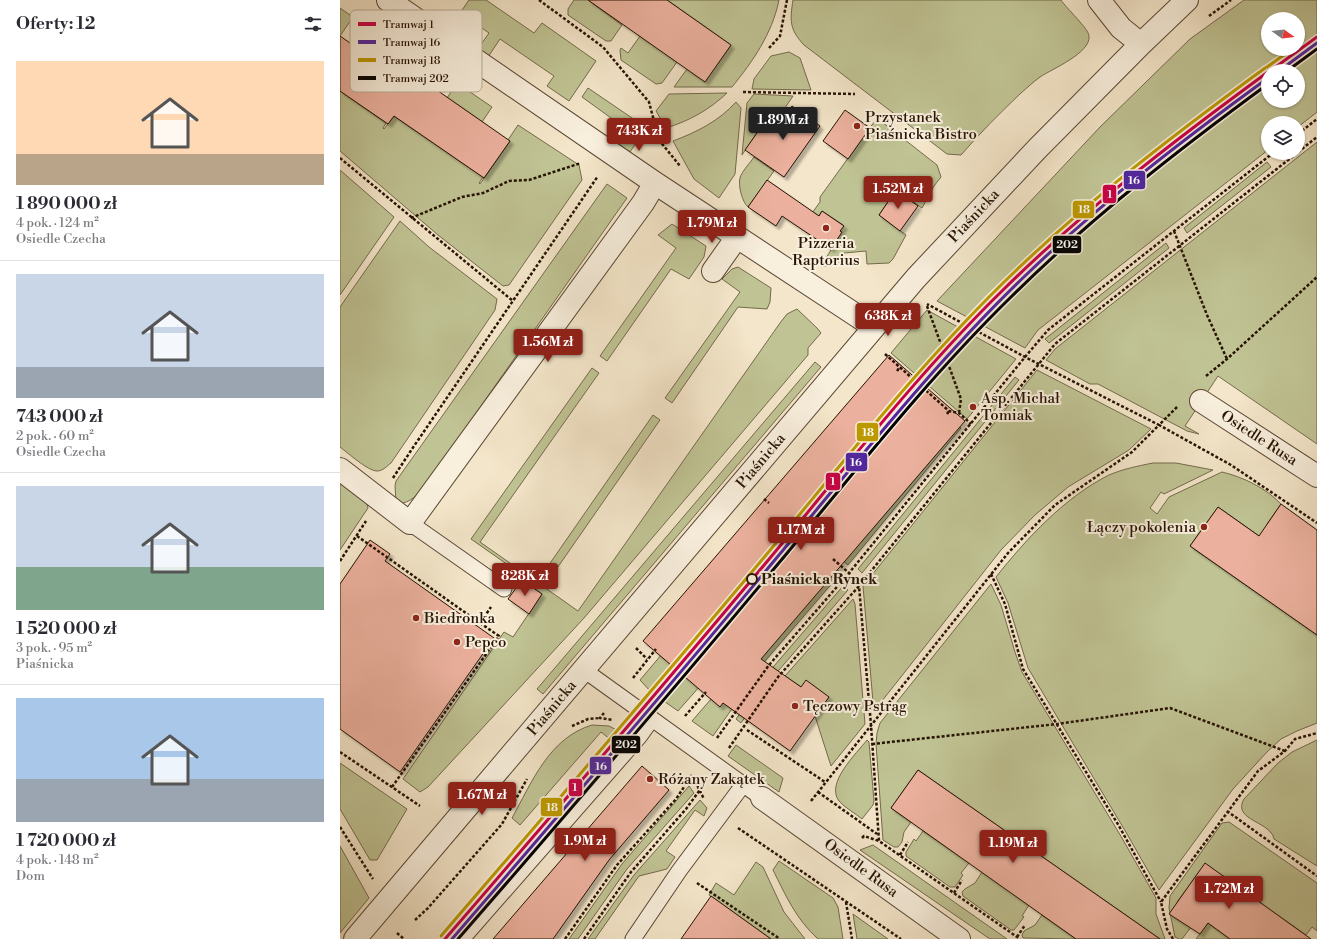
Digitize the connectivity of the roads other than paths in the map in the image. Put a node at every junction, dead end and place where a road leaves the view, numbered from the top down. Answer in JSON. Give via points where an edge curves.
{"nodes":[{"id":1,"x":388,"y":0,"type":"edge"},
{"id":2,"x":1099,"y":0,"type":"edge"},
{"id":3,"x":1187,"y":0,"type":"edge"},
{"id":4,"x":403,"y":10,"type":"edge"},
{"id":5,"x":1141,"y":44,"type":"junction"},
{"id":6,"x":482,"y":64,"type":"edge"},
{"id":7,"x":655,"y":183,"type":"junction"},
{"id":8,"x":737,"y":237,"type":"junction"},
{"id":9,"x":713,"y":271,"type":"dead end"},
{"id":10,"x":874,"y":328,"type":"junction"},
{"id":11,"x":1194,"y":396,"type":"road end"},
{"id":12,"x":340,"y":469,"type":"edge"},
{"id":13,"x":1317,"y":476,"type":"edge"},
{"id":14,"x":410,"y":523,"type":"junction"},
{"id":15,"x":504,"y":589,"type":"road end"},
{"id":16,"x":584,"y":670,"type":"junction"},
{"id":17,"x":652,"y":719,"type":"junction"},
{"id":18,"x":743,"y":784,"type":"junction"},
{"id":19,"x":762,"y":798,"type":"joint"},
{"id":20,"x":354,"y":939,"type":"edge"},
{"id":21,"x":462,"y":939,"type":"edge"},
{"id":22,"x":633,"y":939,"type":"edge"},
{"id":23,"x":959,"y":939,"type":"edge"}],
"edges":[{"from":1,"to":4,"type":"street"},
{"from":2,"to":5,"type":"street","via":[[1121,28]]},
{"from":3,"to":5,"type":"street","name":"Piaśnicka"},
{"from":5,"to":10,"type":"street","name":"Piaśnicka","via":[[1037,149],[916,278]]},
{"from":6,"to":7,"type":"street"},
{"from":7,"to":8,"type":"street"},
{"from":7,"to":14,"type":"street"},
{"from":8,"to":9,"type":"street"},
{"from":8,"to":10,"type":"street"},
{"from":10,"to":16,"type":"street","name":"Piaśnicka"},
{"from":11,"to":13,"type":"street","name":"Osiedle Rusa"},
{"from":12,"to":14,"type":"street"},
{"from":14,"to":15,"type":"lane"},
{"from":16,"to":17,"type":"lane"},
{"from":16,"to":20,"type":"street","name":"Piaśnicka"},
{"from":17,"to":18,"type":"lane"},
{"from":17,"to":21,"type":"lane"},
{"from":18,"to":19,"type":"lane"},
{"from":18,"to":22,"type":"lane"},
{"from":19,"to":23,"type":"street","name":"Osiedle Rusa"}]}
